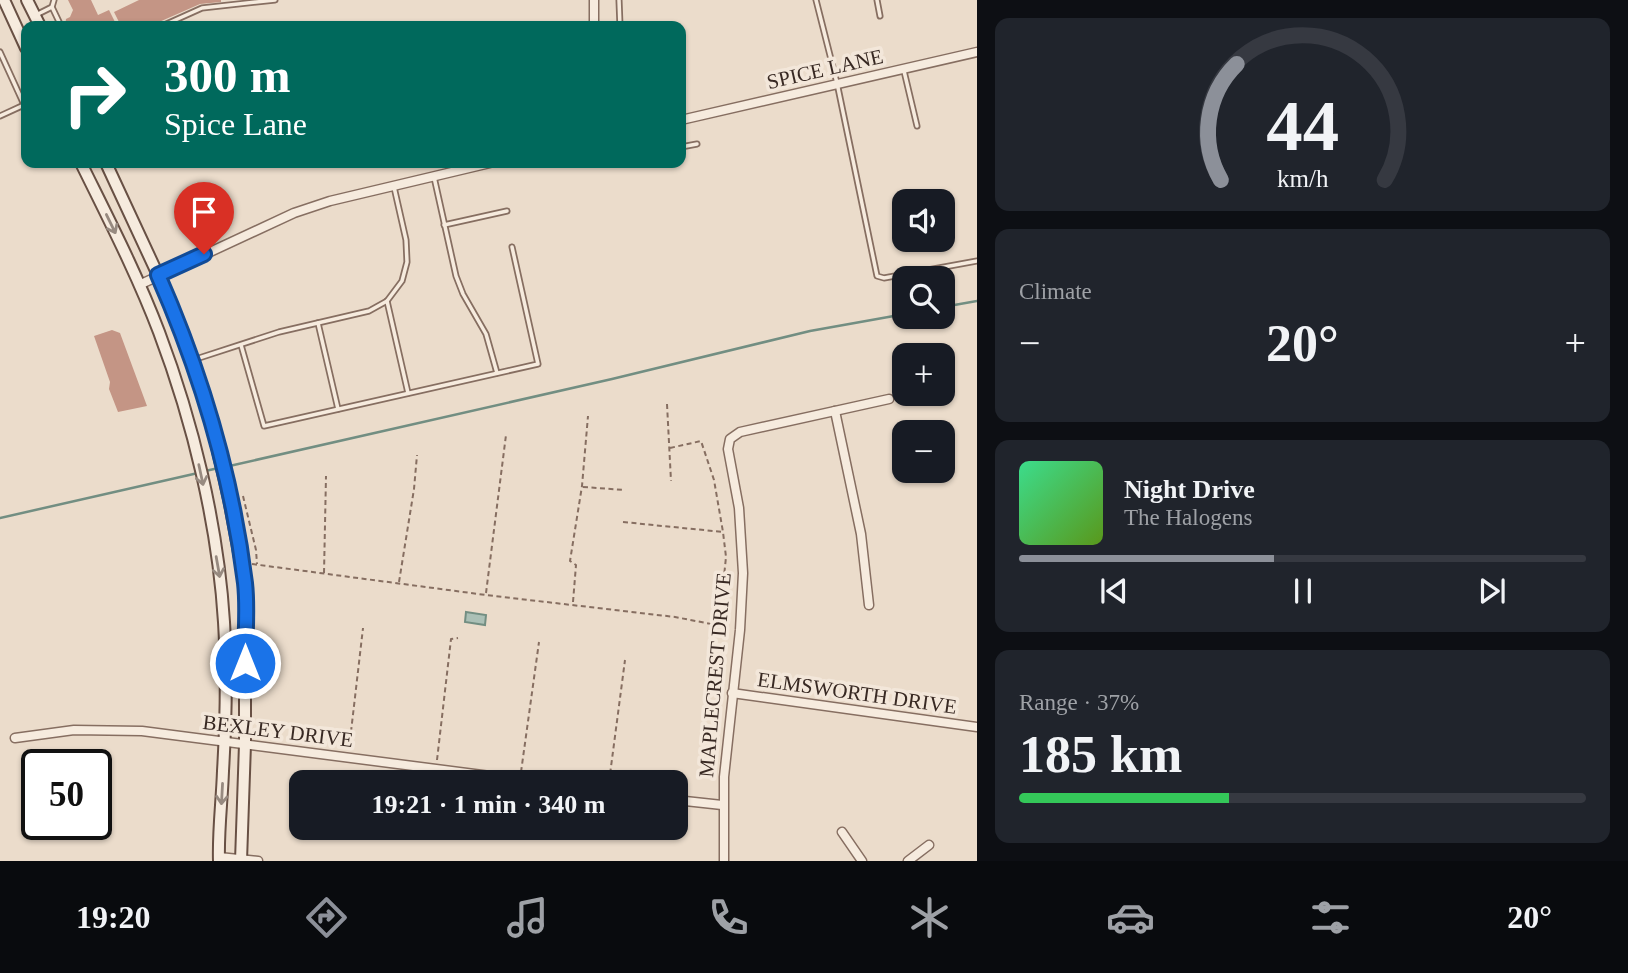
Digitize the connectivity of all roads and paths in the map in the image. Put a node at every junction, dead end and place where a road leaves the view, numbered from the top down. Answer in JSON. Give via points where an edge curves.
{"nodes":[{"id":1,"x":4,"y":0,"type":"edge"},
{"id":2,"x":27,"y":0,"type":"edge"},
{"id":3,"x":54,"y":0,"type":"edge"},
{"id":4,"x":275,"y":0,"type":"edge"},
{"id":5,"x":594,"y":0,"type":"edge"},
{"id":6,"x":619,"y":0,"type":"edge"},
{"id":7,"x":816,"y":0,"type":"edge"},
{"id":8,"x":877,"y":0,"type":"edge"},
{"id":9,"x":52,"y":7,"type":"junction"},
{"id":10,"x":880,"y":16,"type":"dead end"},
{"id":11,"x":37,"y":21,"type":"edge"},
{"id":12,"x":59,"y":21,"type":"edge"},
{"id":13,"x":173,"y":21,"type":"edge"},
{"id":14,"x":594,"y":21,"type":"edge"},
{"id":15,"x":620,"y":21,"type":"edge"},
{"id":16,"x":21,"y":37,"type":"edge"},
{"id":17,"x":0,"y":52,"type":"edge"},
{"id":18,"x":977,"y":52,"type":"edge"},
{"id":19,"x":903,"y":69,"type":"junction"},
{"id":20,"x":837,"y":83,"type":"junction"},
{"id":21,"x":21,"y":98,"type":"edge"},
{"id":22,"x":21,"y":108,"type":"edge"},
{"id":23,"x":0,"y":116,"type":"edge"},
{"id":24,"x":686,"y":119,"type":"edge"},
{"id":25,"x":917,"y":126,"type":"dead end"},
{"id":26,"x":697,"y":144,"type":"dead end"},
{"id":27,"x":686,"y":146,"type":"edge"},
{"id":28,"x":83,"y":168,"type":"edge"},
{"id":29,"x":108,"y":168,"type":"edge"},
{"id":30,"x":468,"y":168,"type":"edge"},
{"id":31,"x":433,"y":176,"type":"junction"},
{"id":32,"x":393,"y":185,"type":"junction"},
{"id":33,"x":507,"y":211,"type":"dead end"},
{"id":34,"x":444,"y":225,"type":"junction"},
{"id":35,"x":512,"y":247,"type":"dead end"},
{"id":36,"x":977,"y":261,"type":"edge"},
{"id":37,"x":158,"y":275,"type":"junction"},
{"id":38,"x":139,"y":285,"type":"junction"},
{"id":39,"x":387,"y":301,"type":"junction"},
{"id":40,"x":318,"y":323,"type":"junction"},
{"id":41,"x":241,"y":345,"type":"junction"},
{"id":42,"x":193,"y":360,"type":"junction"},
{"id":43,"x":497,"y":373,"type":"junction"},
{"id":44,"x":408,"y":393,"type":"junction"},
{"id":45,"x":889,"y":399,"type":"dead end"},
{"id":46,"x":667,"y":404,"type":"dead end"},
{"id":47,"x":338,"y":409,"type":"junction"},
{"id":48,"x":835,"y":411,"type":"junction"},
{"id":49,"x":588,"y":416,"type":"dead end"},
{"id":50,"x":506,"y":435,"type":"dead end"},
{"id":51,"x":670,"y":448,"type":"junction"},
{"id":52,"x":417,"y":455,"type":"dead end"},
{"id":53,"x":326,"y":476,"type":"dead end"},
{"id":54,"x":671,"y":481,"type":"dead end"},
{"id":55,"x":582,"y":486,"type":"junction"},
{"id":56,"x":625,"y":491,"type":"dead end"},
{"id":57,"x":243,"y":496,"type":"dead end"},
{"id":58,"x":623,"y":522,"type":"dead end"},
{"id":59,"x":723,"y":532,"type":"junction"},
{"id":60,"x":257,"y":565,"type":"junction"},
{"id":61,"x":242,"y":566,"type":"junction"},
{"id":62,"x":324,"y":574,"type":"junction"},
{"id":63,"x":398,"y":584,"type":"junction"},
{"id":64,"x":486,"y":595,"type":"junction"},
{"id":65,"x":573,"y":604,"type":"junction"},
{"id":66,"x":869,"y":605,"type":"dead end"},
{"id":67,"x":224,"y":625,"type":"junction"},
{"id":68,"x":719,"y":625,"type":"junction"},
{"id":69,"x":363,"y":628,"type":"dead end"},
{"id":70,"x":740,"y":630,"type":"junction"},
{"id":71,"x":245,"y":635,"type":"junction"},
{"id":72,"x":458,"y":638,"type":"dead end"},
{"id":73,"x":539,"y":642,"type":"dead end"},
{"id":74,"x":625,"y":660,"type":"dead end"},
{"id":75,"x":732,"y":693,"type":"junction"},
{"id":76,"x":977,"y":727,"type":"edge"},
{"id":77,"x":15,"y":737,"type":"dead end"},
{"id":78,"x":225,"y":743,"type":"junction"},
{"id":79,"x":245,"y":744,"type":"junction"},
{"id":80,"x":348,"y":757,"type":"junction"},
{"id":81,"x":436,"y":768,"type":"junction"},
{"id":82,"x":450,"y":770,"type":"edge"},
{"id":83,"x":521,"y":770,"type":"edge"},
{"id":84,"x":611,"y":770,"type":"edge"},
{"id":85,"x":688,"y":801,"type":"edge"},
{"id":86,"x":722,"y":805,"type":"junction"},
{"id":87,"x":842,"y":832,"type":"dead end"},
{"id":88,"x":929,"y":845,"type":"dead end"},
{"id":89,"x":219,"y":859,"type":"edge"},
{"id":90,"x":241,"y":860,"type":"edge"},
{"id":91,"x":258,"y":861,"type":"edge"},
{"id":92,"x":724,"y":861,"type":"edge"},
{"id":93,"x":862,"y":861,"type":"edge"},
{"id":94,"x":908,"y":861,"type":"edge"}],
"edges":[{"from":1,"to":16,"type":"main road"},
{"from":2,"to":11,"type":"main road"},
{"from":3,"to":9,"type":"lane"},
{"from":4,"to":13,"type":"lane","via":[[202,8]]},
{"from":5,"to":14,"type":"street"},
{"from":6,"to":15,"type":"lane"},
{"from":7,"to":20,"type":"lane"},
{"from":8,"to":10,"type":"lane"},
{"from":9,"to":11,"type":"lane"},
{"from":9,"to":12,"type":"lane"},
{"from":17,"to":21,"type":"lane"},
{"from":18,"to":19,"type":"street","name":"SPICE LANE"},
{"from":19,"to":20,"type":"street","name":"SPICE LANE"},
{"from":19,"to":25,"type":"lane"},
{"from":20,"to":24,"type":"street","name":"SPICE LANE"},
{"from":20,"to":36,"type":"lane","via":[[877,276]]},
{"from":22,"to":23,"type":"lane"},
{"from":26,"to":27,"type":"lane"},
{"from":28,"to":38,"type":"main road","one_way":true},
{"from":29,"to":37,"type":"main road"},
{"from":30,"to":31,"type":"street"},
{"from":31,"to":32,"type":"street"},
{"from":31,"to":34,"type":"lane"},
{"from":32,"to":37,"type":"street","via":[[295,213]]},
{"from":32,"to":39,"type":"lane","via":[[407,262],[402,281]]},
{"from":33,"to":34,"type":"lane"},
{"from":34,"to":43,"type":"lane","via":[[459,286],[486,334]]},
{"from":35,"to":43,"type":"lane","via":[[538,364]]},
{"from":37,"to":38,"type":"street"},
{"from":37,"to":42,"type":"main road"},
{"from":38,"to":67,"type":"main road","one_way":true,"via":[[179,388],[195,451],[222,591]]},
{"from":39,"to":40,"type":"lane","via":[[369,311]]},
{"from":39,"to":44,"type":"lane"},
{"from":40,"to":41,"type":"lane"},
{"from":40,"to":47,"type":"lane"},
{"from":41,"to":42,"type":"lane"},
{"from":41,"to":47,"type":"lane","via":[[264,426]]},
{"from":42,"to":61,"type":"main road","via":[[218,447]]},
{"from":43,"to":44,"type":"lane"},
{"from":44,"to":47,"type":"lane"},
{"from":45,"to":48,"type":"street"},
{"from":46,"to":51,"type":"path"},
{"from":48,"to":66,"type":"street","via":[[861,534]]},
{"from":48,"to":70,"type":"street","name":"MAPLECREST DRIVE","via":[[740,432],[730,439],[741,529]]},
{"from":49,"to":55,"type":"path"},
{"from":50,"to":64,"type":"path"},
{"from":51,"to":54,"type":"path"},
{"from":51,"to":59,"type":"path","via":[[701,441]]},
{"from":52,"to":63,"type":"path"},
{"from":53,"to":62,"type":"path"},
{"from":55,"to":56,"type":"path"},
{"from":55,"to":65,"type":"path","via":[[569,561],[576,565]]},
{"from":57,"to":60,"type":"path"},
{"from":58,"to":59,"type":"path"},
{"from":59,"to":68,"type":"path","via":[[726,557]]},
{"from":60,"to":61,"type":"path"},
{"from":60,"to":62,"type":"path"},
{"from":61,"to":71,"type":"main road"},
{"from":62,"to":63,"type":"path"},
{"from":63,"to":64,"type":"path"},
{"from":64,"to":65,"type":"path"},
{"from":65,"to":68,"type":"path"},
{"from":67,"to":71,"type":"main road"},
{"from":67,"to":78,"type":"main road"},
{"from":68,"to":70,"type":"path"},
{"from":69,"to":80,"type":"path"},
{"from":70,"to":75,"type":"street","name":"MAPLECREST DRIVE"},
{"from":71,"to":79,"type":"main road"},
{"from":72,"to":81,"type":"path","via":[[451,639]]},
{"from":73,"to":83,"type":"path"},
{"from":74,"to":84,"type":"path"},
{"from":75,"to":76,"type":"street","name":"ELMSWORTH DRIVE"},
{"from":75,"to":86,"type":"street","name":"MAPLECREST DRIVE"},
{"from":77,"to":78,"type":"street","name":"BEXLEY DRIVE","via":[[104,729]]},
{"from":78,"to":79,"type":"street","name":"BEXLEY DRIVE"},
{"from":78,"to":89,"type":"main road","one_way":true},
{"from":79,"to":80,"type":"street","name":"BEXLEY DRIVE"},
{"from":79,"to":90,"type":"main road"},
{"from":80,"to":81,"type":"street","name":"BEXLEY DRIVE"},
{"from":81,"to":82,"type":"street","name":"BEXLEY DRIVE"},
{"from":85,"to":86,"type":"street"},
{"from":86,"to":92,"type":"street","name":"MAPLECREST DRIVE"},
{"from":87,"to":93,"type":"street"},
{"from":88,"to":94,"type":"street"},
{"from":89,"to":90,"type":"street"},
{"from":90,"to":91,"type":"street"}]}
